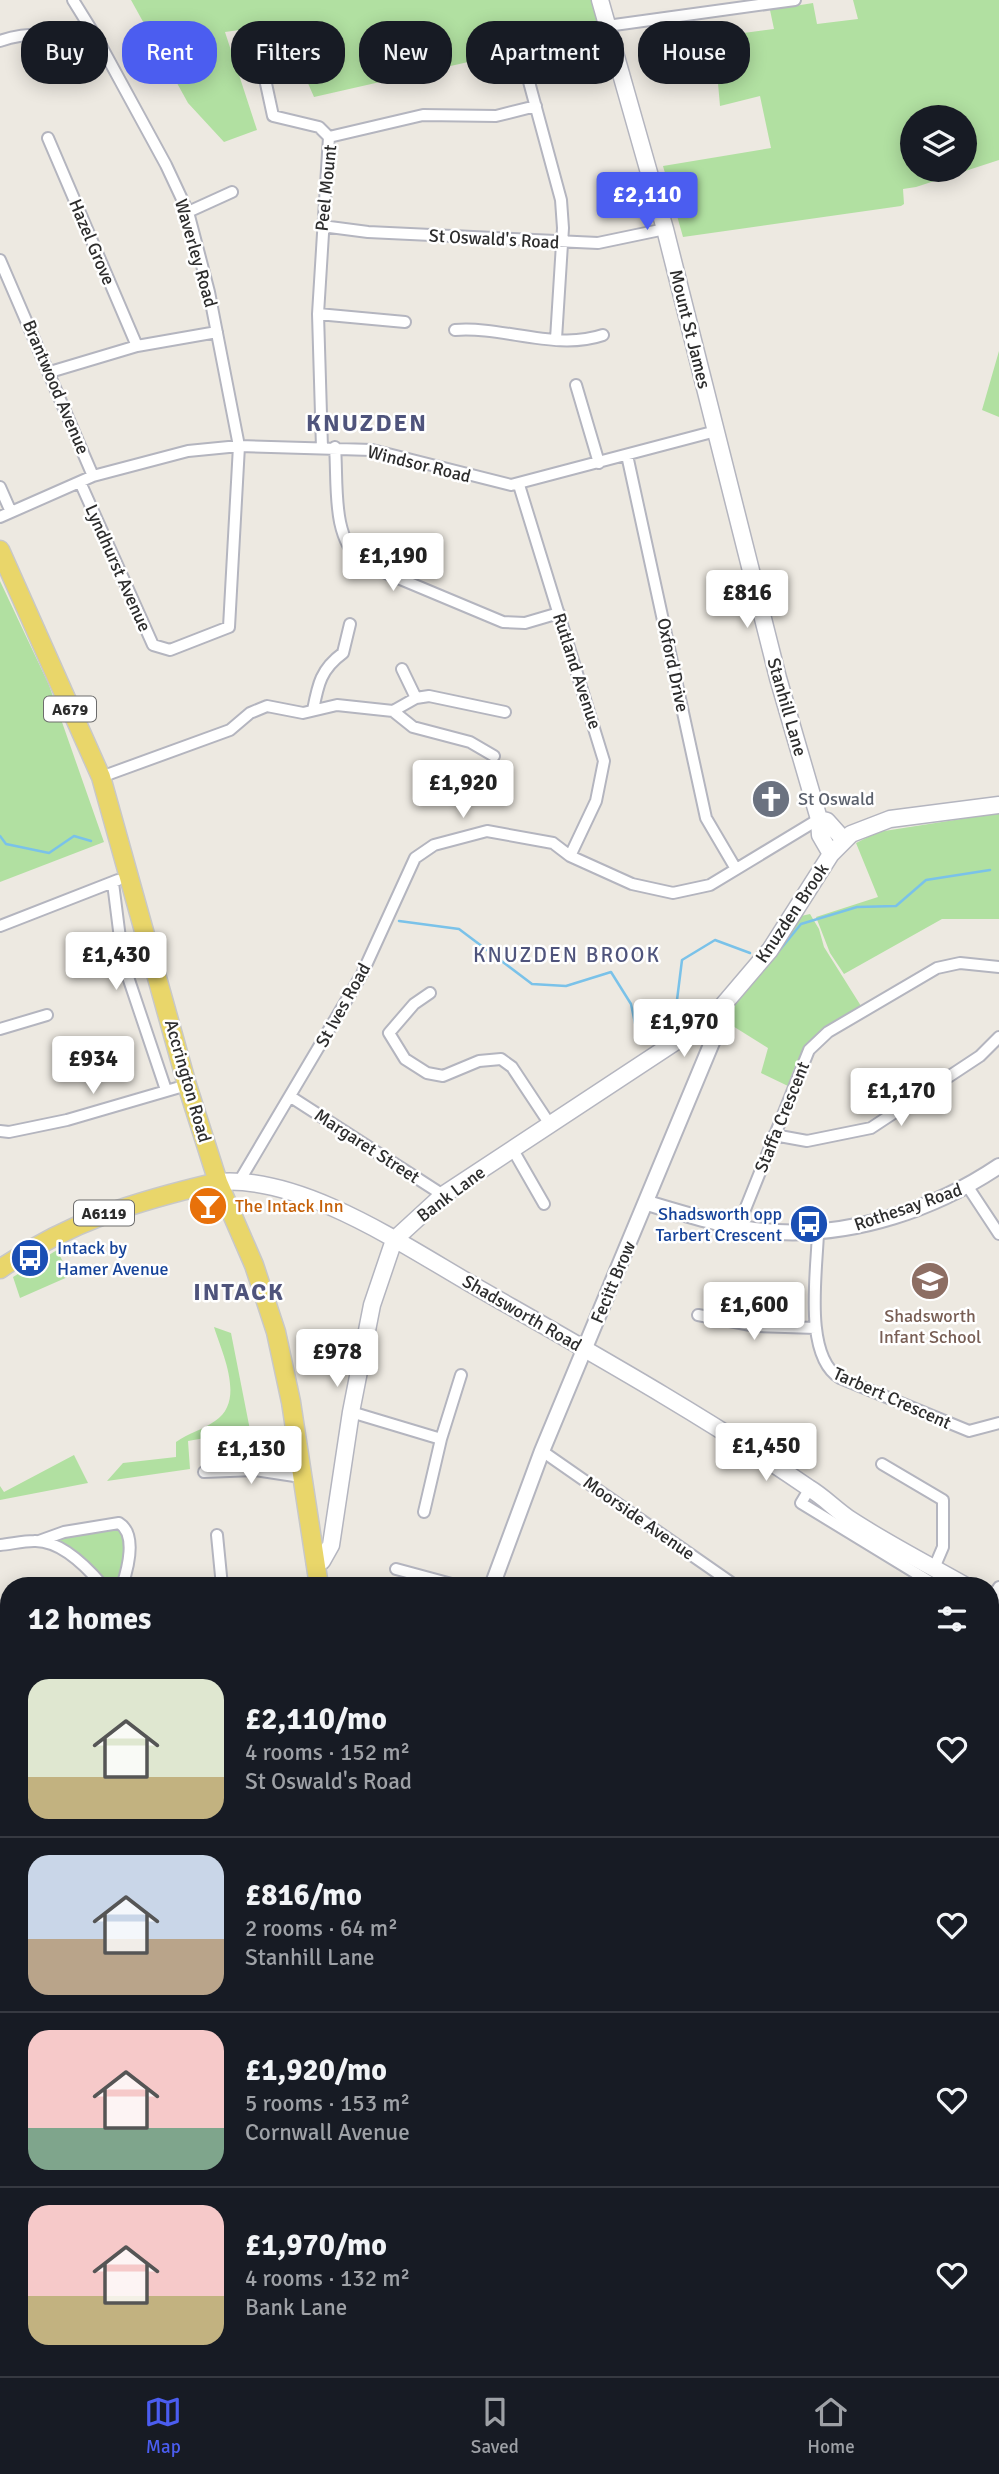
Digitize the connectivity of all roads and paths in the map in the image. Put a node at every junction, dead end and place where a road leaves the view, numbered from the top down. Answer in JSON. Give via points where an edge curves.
{"nodes":[{"id":1,"x":73,"y":0,"type":"edge"},
{"id":2,"x":600,"y":0,"type":"edge"},
{"id":3,"x":795,"y":0,"type":"edge"},
{"id":4,"x":86,"y":21,"type":"edge"},
{"id":5,"x":606,"y":21,"type":"edge"},
{"id":6,"x":624,"y":24,"type":"edge"},
{"id":7,"x":21,"y":38,"type":"edge"},
{"id":8,"x":0,"y":41,"type":"edge"},
{"id":9,"x":108,"y":59,"type":"edge"},
{"id":10,"x":266,"y":84,"type":"edge"},
{"id":11,"x":530,"y":84,"type":"edge"},
{"id":12,"x":623,"y":84,"type":"edge"},
{"id":13,"x":536,"y":106,"type":"junction"},
{"id":14,"x":329,"y":137,"type":"junction"},
{"id":15,"x":48,"y":138,"type":"dead end"},
{"id":16,"x":232,"y":192,"type":"dead end"},
{"id":17,"x":188,"y":212,"type":"junction"},
{"id":18,"x":322,"y":226,"type":"junction"},
{"id":19,"x":664,"y":229,"type":"junction"},
{"id":20,"x":562,"y":242,"type":"junction"},
{"id":21,"x":0,"y":260,"type":"edge"},
{"id":22,"x":318,"y":314,"type":"junction"},
{"id":23,"x":462,"y":316,"type":"dead end"},
{"id":24,"x":405,"y":322,"type":"dead end"},
{"id":25,"x":217,"y":332,"type":"junction"},
{"id":26,"x":603,"y":335,"type":"dead end"},
{"id":27,"x":556,"y":339,"type":"junction"},
{"id":28,"x":137,"y":346,"type":"junction"},
{"id":29,"x":50,"y":372,"type":"junction"},
{"id":30,"x":576,"y":385,"type":"dead end"},
{"id":31,"x":716,"y":431,"type":"junction"},
{"id":32,"x":239,"y":446,"type":"junction"},
{"id":33,"x":335,"y":447,"type":"junction"},
{"id":34,"x":322,"y":448,"type":"junction"},
{"id":35,"x":627,"y":455,"type":"junction"},
{"id":36,"x":599,"y":463,"type":"junction"},
{"id":37,"x":93,"y":476,"type":"junction"},
{"id":38,"x":80,"y":482,"type":"junction"},
{"id":39,"x":519,"y":485,"type":"junction"},
{"id":40,"x":0,"y":487,"type":"edge"},
{"id":41,"x":6,"y":514,"type":"edge"},
{"id":42,"x":0,"y":550,"type":"edge"},
{"id":43,"x":559,"y":613,"type":"junction"},
{"id":44,"x":350,"y":624,"type":"dead end"},
{"id":45,"x":401,"y":669,"type":"dead end"},
{"id":46,"x":416,"y":698,"type":"junction"},
{"id":47,"x":313,"y":710,"type":"junction"},
{"id":48,"x":393,"y":711,"type":"junction"},
{"id":49,"x":505,"y":712,"type":"dead end"},
{"id":50,"x":494,"y":756,"type":"dead end"},
{"id":51,"x":100,"y":777,"type":"junction"},
{"id":52,"x":999,"y":805,"type":"edge"},
{"id":53,"x":819,"y":819,"type":"junction"},
{"id":54,"x":844,"y":840,"type":"junction"},
{"id":55,"x":831,"y":854,"type":"junction"},
{"id":56,"x":570,"y":856,"type":"junction"},
{"id":57,"x":736,"y":869,"type":"junction"},
{"id":58,"x":129,"y":873,"type":"junction"},
{"id":59,"x":113,"y":883,"type":"junction"},
{"id":60,"x":0,"y":926,"type":"edge"},
{"id":61,"x":999,"y":967,"type":"edge"},
{"id":62,"x":430,"y":993,"type":"dead end"},
{"id":63,"x":47,"y":1015,"type":"dead end"},
{"id":64,"x":713,"y":1017,"type":"junction"},
{"id":65,"x":0,"y":1030,"type":"edge"},
{"id":66,"x":999,"y":1037,"type":"edge"},
{"id":67,"x":187,"y":1085,"type":"junction"},
{"id":68,"x":166,"y":1090,"type":"junction"},
{"id":69,"x":291,"y":1097,"type":"junction"},
{"id":70,"x":551,"y":1126,"type":"junction"},
{"id":71,"x":0,"y":1131,"type":"edge"},
{"id":72,"x":774,"y":1135,"type":"junction"},
{"id":73,"x":513,"y":1150,"type":"junction"},
{"id":74,"x":999,"y":1166,"type":"edge"},
{"id":75,"x":240,"y":1180,"type":"junction"},
{"id":76,"x":218,"y":1182,"type":"junction"},
{"id":77,"x":968,"y":1187,"type":"junction"},
{"id":78,"x":443,"y":1195,"type":"junction"},
{"id":79,"x":647,"y":1203,"type":"junction"},
{"id":80,"x":544,"y":1204,"type":"dead end"},
{"id":81,"x":738,"y":1227,"type":"junction"},
{"id":82,"x":818,"y":1232,"type":"junction"},
{"id":83,"x":999,"y":1234,"type":"edge"},
{"id":84,"x":394,"y":1240,"type":"junction"},
{"id":85,"x":0,"y":1269,"type":"edge"},
{"id":86,"x":698,"y":1315,"type":"dead end"},
{"id":87,"x":816,"y":1328,"type":"junction"},
{"id":88,"x":584,"y":1349,"type":"junction"},
{"id":89,"x":461,"y":1376,"type":"dead end"},
{"id":90,"x":351,"y":1412,"type":"junction"},
{"id":91,"x":999,"y":1423,"type":"edge"},
{"id":92,"x":441,"y":1439,"type":"junction"},
{"id":93,"x":542,"y":1451,"type":"junction"},
{"id":94,"x":882,"y":1464,"type":"dead end"},
{"id":95,"x":204,"y":1472,"type":"dead end"},
{"id":96,"x":301,"y":1478,"type":"junction"},
{"id":97,"x":424,"y":1512,"type":"dead end"},
{"id":98,"x":218,"y":1535,"type":"dead end"},
{"id":99,"x":39,"y":1541,"type":"junction"},
{"id":100,"x":0,"y":1545,"type":"edge"},
{"id":101,"x":316,"y":1563,"type":"junction"},
{"id":102,"x":396,"y":1569,"type":"dead end"},
{"id":103,"x":96,"y":1577,"type":"edge"},
{"id":104,"x":123,"y":1577,"type":"edge"},
{"id":105,"x":221,"y":1577,"type":"edge"},
{"id":106,"x":318,"y":1577,"type":"edge"},
{"id":107,"x":425,"y":1577,"type":"edge"},
{"id":108,"x":495,"y":1577,"type":"edge"},
{"id":109,"x":723,"y":1577,"type":"edge"},
{"id":110,"x":932,"y":1577,"type":"edge"},
{"id":111,"x":936,"y":1577,"type":"edge"}],
"edges":[{"from":1,"to":4,"type":"street","name":"Waverley Road"},
{"from":2,"to":5,"type":"main road"},
{"from":3,"to":6,"type":"street"},
{"from":7,"to":8,"type":"street"},
{"from":9,"to":17,"type":"street","name":"Waverley Road"},
{"from":10,"to":14,"type":"street","via":[[273,116],[319,127]]},
{"from":11,"to":13,"type":"street"},
{"from":12,"to":19,"type":"main road","name":"Mount St James"},
{"from":13,"to":14,"type":"street","name":"Peel Mount","via":[[496,116],[422,115]]},
{"from":13,"to":20,"type":"street","via":[[561,200]]},
{"from":14,"to":18,"type":"street","name":"Peel Mount"},
{"from":15,"to":28,"type":"street","name":"Hazel Grove"},
{"from":16,"to":17,"type":"street"},
{"from":17,"to":25,"type":"street","name":"Waverley Road"},
{"from":18,"to":20,"type":"street","name":"St Oswald's Road"},
{"from":18,"to":22,"type":"street","name":"Peel Mount"},
{"from":19,"to":20,"type":"street","name":"St Oswald's Road","via":[[617,241]]},
{"from":19,"to":31,"type":"main road","name":"Mount St James"},
{"from":20,"to":27,"type":"street"},
{"from":21,"to":29,"type":"street","name":"Brantwood Avenue"},
{"from":22,"to":24,"type":"street"},
{"from":22,"to":34,"type":"street","name":"Peel Mount"},
{"from":23,"to":27,"type":"street","via":[[459,330]]},
{"from":25,"to":28,"type":"street"},
{"from":25,"to":32,"type":"street","name":"Waverley Road"},
{"from":26,"to":27,"type":"street"},
{"from":28,"to":29,"type":"street"},
{"from":29,"to":37,"type":"street","name":"Brantwood Avenue"},
{"from":30,"to":36,"type":"street","via":[[577,403]]},
{"from":31,"to":35,"type":"street","name":"Windsor Road"},
{"from":31,"to":53,"type":"main road","name":"Stanhill Lane"},
{"from":32,"to":34,"type":"street","name":"Windsor Road"},
{"from":32,"to":37,"type":"street","name":"Windsor Road","via":[[188,451]]},
{"from":32,"to":38,"type":"street","name":"Lyndhurst Avenue","via":[[229,626],[170,650],[153,645]]},
{"from":33,"to":34,"type":"street","name":"Windsor Road"},
{"from":33,"to":39,"type":"street","name":"Windsor Road","via":[[411,458],[491,482]]},
{"from":33,"to":43,"type":"street","via":[[342,537],[362,563],[503,622],[525,623]]},
{"from":35,"to":36,"type":"street","name":"Windsor Road"},
{"from":35,"to":57,"type":"street","name":"Oxford Drive","via":[[706,818]]},
{"from":36,"to":39,"type":"street","name":"Windsor Road"},
{"from":37,"to":38,"type":"street","name":"Windsor Road"},
{"from":38,"to":41,"type":"street","name":"Windsor Road"},
{"from":39,"to":43,"type":"street","name":"Rutland Avenue"},
{"from":40,"to":41,"type":"street"},
{"from":42,"to":51,"type":"main road","name":"Accrington Road","number":"A679"},
{"from":43,"to":56,"type":"street","name":"Rutland Avenue","via":[[604,761],[596,802]]},
{"from":44,"to":47,"type":"street","via":[[343,653],[328,664],[318,680]]},
{"from":45,"to":46,"type":"street"},
{"from":46,"to":48,"type":"street"},
{"from":46,"to":49,"type":"street","via":[[429,696]]},
{"from":47,"to":48,"type":"street","via":[[337,705]]},
{"from":47,"to":51,"type":"street","via":[[303,713],[267,706],[230,730]]},
{"from":48,"to":50,"type":"street","via":[[413,727],[470,742]]},
{"from":51,"to":58,"type":"main road","name":"Accrington Road","number":"A679"},
{"from":52,"to":54,"type":"main road","via":[[890,819]]},
{"from":53,"to":54,"type":"main road","via":[[827,821]]},
{"from":53,"to":55,"type":"main road","name":"Stanhill Lane","via":[[820,835]]},
{"from":53,"to":57,"type":"street","name":"St Ives Road"},
{"from":54,"to":55,"type":"main road","name":"Knuzden Brook"},
{"from":55,"to":64,"type":"main road","name":"Knuzden Brook","via":[[770,950]]},
{"from":56,"to":57,"type":"street","name":"St Ives Road","via":[[662,893],[699,889]]},
{"from":56,"to":69,"type":"street","name":"St Ives Road","via":[[553,843],[486,831],[434,845],[415,858],[362,974]]},
{"from":58,"to":59,"type":"street"},
{"from":58,"to":67,"type":"main road","name":"Accrington Road","number":"A679"},
{"from":59,"to":60,"type":"street"},
{"from":59,"to":68,"type":"street","name":"Accrington Road","via":[[123,962]]},
{"from":61,"to":72,"type":"street","name":"Staffa Crescent","via":[[960,963],[937,968],[828,1032],[809,1050]]},
{"from":62,"to":70,"type":"street","via":[[389,1032],[405,1059],[427,1073],[443,1076],[479,1061],[501,1059],[512,1067]]},
{"from":63,"to":65,"type":"street"},
{"from":64,"to":70,"type":"main road","name":"Bank Lane"},
{"from":64,"to":79,"type":"street","name":"Fecitt Brow","via":[[713,1040]]},
{"from":66,"to":72,"type":"street","via":[[980,1056],[871,1128],[807,1141]]},
{"from":67,"to":68,"type":"street"},
{"from":67,"to":76,"type":"main road","name":"Accrington Road","number":"A679"},
{"from":68,"to":71,"type":"street","via":[[68,1120]]},
{"from":69,"to":75,"type":"street","name":"St Ives Road"},
{"from":69,"to":78,"type":"street","name":"Margaret Street"},
{"from":70,"to":73,"type":"main road","name":"Bank Lane"},
{"from":72,"to":81,"type":"street","name":"Staffa Crescent"},
{"from":73,"to":78,"type":"main road","name":"Bank Lane"},
{"from":73,"to":80,"type":"street"},
{"from":74,"to":77,"type":"street","name":"Rothesay Road"},
{"from":75,"to":76,"type":"main road","name":"Shadsworth Road"},
{"from":75,"to":84,"type":"main road","name":"Shadsworth Road","via":[[304,1195]]},
{"from":76,"to":85,"type":"main road","number":"A6119","via":[[109,1211],[57,1234]]},
{"from":76,"to":96,"type":"main road","name":"Accrington Road","number":"A679","via":[[254,1265],[276,1332]]},
{"from":77,"to":82,"type":"street","name":"Rothesay Road","via":[[877,1221]]},
{"from":77,"to":83,"type":"street"},
{"from":78,"to":84,"type":"main road","name":"Bank Lane"},
{"from":79,"to":81,"type":"street","name":"Rothesay Road"},
{"from":79,"to":88,"type":"street","name":"Fecitt Brow"},
{"from":81,"to":82,"type":"street","name":"Rothesay Road"},
{"from":82,"to":87,"type":"street","name":"Tarbert Crescent"},
{"from":84,"to":88,"type":"main road","name":"Shadsworth Road"},
{"from":84,"to":90,"type":"main road","name":"Bank Lane","via":[[372,1305]]},
{"from":86,"to":87,"type":"street","via":[[756,1326]]},
{"from":87,"to":91,"type":"street","name":"Tarbert Crescent","via":[[823,1363],[840,1378],[962,1429],[977,1432]]},
{"from":88,"to":93,"type":"street","name":"Fecitt Brow"},
{"from":88,"to":110,"type":"main road","name":"Shadsworth Road","via":[[810,1488]]},
{"from":89,"to":92,"type":"street"},
{"from":90,"to":92,"type":"street"},
{"from":90,"to":101,"type":"main road","name":"Bank Lane","via":[[331,1545]]},
{"from":92,"to":97,"type":"street"},
{"from":93,"to":108,"type":"street","name":"Fecitt Brow"},
{"from":93,"to":109,"type":"street","name":"Moorside Avenue"},
{"from":94,"to":111,"type":"street","via":[[943,1500],[943,1547]]},
{"from":95,"to":96,"type":"street","via":[[255,1470]]},
{"from":96,"to":101,"type":"main road","name":"Accrington Road","number":"A679"},
{"from":98,"to":105,"type":"street"},
{"from":99,"to":100,"type":"street"},
{"from":99,"to":103,"type":"street","via":[[63,1550]]},
{"from":99,"to":104,"type":"street","via":[[119,1522],[130,1536]]},
{"from":101,"to":106,"type":"main road","name":"Accrington Road","number":"A679"},
{"from":102,"to":107,"type":"street"}]}
